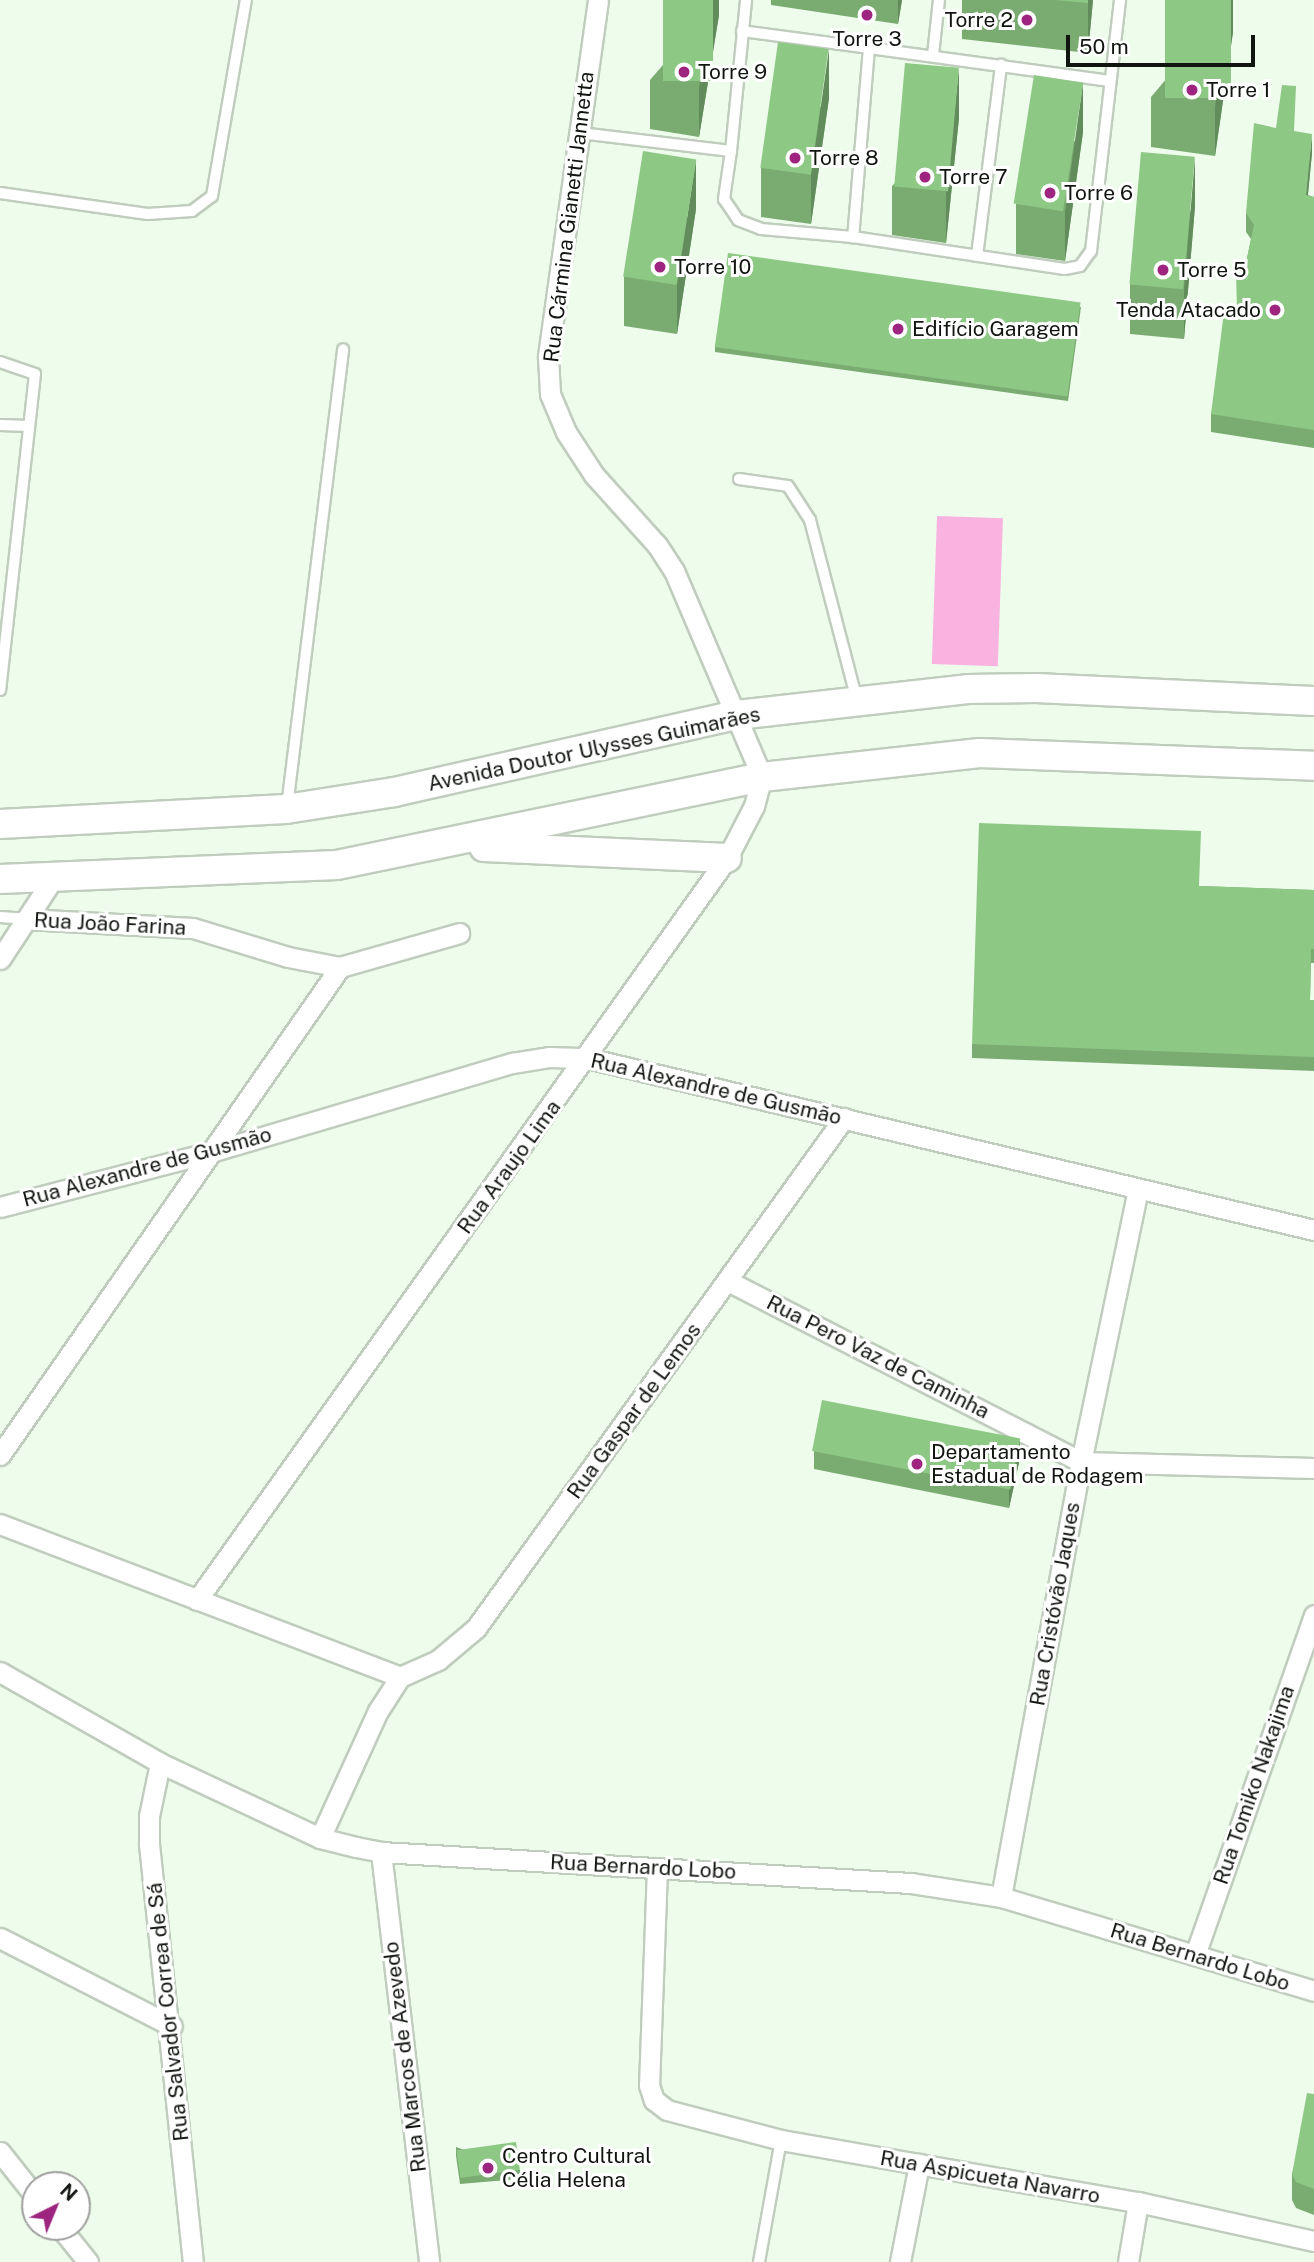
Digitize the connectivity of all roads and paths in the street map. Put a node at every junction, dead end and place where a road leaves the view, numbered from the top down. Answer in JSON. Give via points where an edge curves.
{"nodes":[{"id":1,"x":246,"y":0,"type":"edge"},
{"id":2,"x":598,"y":0,"type":"edge"},
{"id":3,"x":746,"y":0,"type":"edge"},
{"id":4,"x":939,"y":0,"type":"edge"},
{"id":5,"x":1120,"y":0,"type":"edge"},
{"id":6,"x":742,"y":31,"type":"junction"},
{"id":7,"x":869,"y":48,"type":"junction"},
{"id":8,"x":933,"y":55,"type":"junction"},
{"id":9,"x":1001,"y":65,"type":"junction"},
{"id":10,"x":1109,"y":81,"type":"junction"},
{"id":11,"x":580,"y":133,"type":"junction"},
{"id":12,"x":731,"y":151,"type":"junction"},
{"id":13,"x":0,"y":193,"type":"edge"},
{"id":14,"x":853,"y":237,"type":"junction"},
{"id":15,"x":977,"y":256,"type":"junction"},
{"id":16,"x":343,"y":349,"type":"dead end"},
{"id":17,"x":0,"y":362,"type":"edge"},
{"id":18,"x":0,"y":425,"type":"edge"},
{"id":19,"x":29,"y":426,"type":"junction"},
{"id":20,"x":739,"y":479,"type":"dead end"},
{"id":21,"x":0,"y":690,"type":"edge"},
{"id":22,"x":1314,"y":701,"type":"edge"},
{"id":23,"x":858,"y":702,"type":"junction"},
{"id":24,"x":737,"y":715,"type":"junction"},
{"id":25,"x":1314,"y":766,"type":"edge"},
{"id":26,"x":762,"y":777,"type":"junction"},
{"id":27,"x":286,"y":809,"type":"junction"},
{"id":28,"x":0,"y":824,"type":"edge"},
{"id":29,"x":443,"y":845,"type":"junction"},
{"id":30,"x":727,"y":858,"type":"junction"},
{"id":31,"x":54,"y":877,"type":"junction"},
{"id":32,"x":0,"y":879,"type":"edge"},
{"id":33,"x":0,"y":917,"type":"edge"},
{"id":34,"x":26,"y":919,"type":"junction"},
{"id":35,"x":459,"y":933,"type":"dead end"},
{"id":36,"x":0,"y":959,"type":"edge"},
{"id":37,"x":340,"y":967,"type":"junction"},
{"id":38,"x":587,"y":1058,"type":"junction"},
{"id":39,"x":844,"y":1118,"type":"junction"},
{"id":40,"x":211,"y":1152,"type":"junction"},
{"id":41,"x":1138,"y":1189,"type":"junction"},
{"id":42,"x":0,"y":1207,"type":"edge"},
{"id":43,"x":1314,"y":1230,"type":"edge"},
{"id":44,"x":728,"y":1280,"type":"junction"},
{"id":45,"x":0,"y":1455,"type":"edge"},
{"id":46,"x":1081,"y":1462,"type":"junction"},
{"id":47,"x":1314,"y":1468,"type":"edge"},
{"id":48,"x":0,"y":1524,"type":"edge"},
{"id":49,"x":197,"y":1600,"type":"junction"},
{"id":50,"x":1314,"y":1615,"type":"edge"},
{"id":51,"x":0,"y":1672,"type":"edge"},
{"id":52,"x":400,"y":1677,"type":"junction"},
{"id":53,"x":160,"y":1763,"type":"junction"},
{"id":54,"x":320,"y":1838,"type":"junction"},
{"id":55,"x":381,"y":1852,"type":"junction"},
{"id":56,"x":657,"y":1868,"type":"junction"},
{"id":57,"x":1001,"y":1897,"type":"junction"},
{"id":58,"x":0,"y":1938,"type":"edge"},
{"id":59,"x":1195,"y":1955,"type":"junction"},
{"id":60,"x":1314,"y":1991,"type":"edge"},
{"id":61,"x":172,"y":2026,"type":"junction"},
{"id":62,"x":781,"y":2140,"type":"junction"},
{"id":63,"x":0,"y":2152,"type":"edge"},
{"id":64,"x":919,"y":2164,"type":"junction"},
{"id":65,"x":21,"y":2178,"type":"edge"},
{"id":66,"x":1138,"y":2203,"type":"junction"},
{"id":67,"x":71,"y":2241,"type":"edge"},
{"id":68,"x":1314,"y":2241,"type":"edge"},
{"id":69,"x":88,"y":2262,"type":"edge"},
{"id":70,"x":193,"y":2262,"type":"edge"},
{"id":71,"x":429,"y":2262,"type":"edge"},
{"id":72,"x":759,"y":2262,"type":"edge"},
{"id":73,"x":900,"y":2262,"type":"edge"},
{"id":74,"x":1128,"y":2262,"type":"edge"}],
"edges":[{"from":1,"to":13,"type":"lane","via":[[212,196],[192,211],[148,214]]},
{"from":2,"to":11,"type":"street","name":"Rua Cármina Gianetti Jannetta"},
{"from":3,"to":6,"type":"lane"},
{"from":4,"to":8,"type":"lane"},
{"from":5,"to":10,"type":"lane"},
{"from":6,"to":7,"type":"lane"},
{"from":6,"to":12,"type":"lane"},
{"from":7,"to":8,"type":"lane"},
{"from":7,"to":14,"type":"lane"},
{"from":8,"to":9,"type":"lane"},
{"from":9,"to":10,"type":"lane"},
{"from":9,"to":15,"type":"lane"},
{"from":10,"to":15,"type":"lane","via":[[1091,251],[1080,266],[1065,269]]},
{"from":11,"to":12,"type":"lane"},
{"from":11,"to":24,"type":"street","name":"Rua Cármina Gianetti Jannetta","via":[[548,356],[550,394],[566,432],[594,475],[657,545],[674,571]]},
{"from":12,"to":14,"type":"lane","via":[[724,199],[738,220],[761,229]]},
{"from":14,"to":15,"type":"lane"},
{"from":16,"to":27,"type":"lane"},
{"from":17,"to":19,"type":"lane","via":[[35,374]]},
{"from":18,"to":19,"type":"lane"},
{"from":19,"to":21,"type":"lane"},
{"from":20,"to":23,"type":"lane","via":[[788,486],[810,520]]},
{"from":22,"to":23,"type":"main road","name":"Avenida Doutor Ulysses Guimarães","via":[[1036,688],[968,689]]},
{"from":23,"to":24,"type":"main road","name":"Avenida Doutor Ulysses Guimarães"},
{"from":24,"to":26,"type":"street"},
{"from":24,"to":27,"type":"main road","name":"Avenida Doutor Ulysses Guimarães","via":[[394,792]]},
{"from":25,"to":26,"type":"main road","via":[[980,753]]},
{"from":26,"to":29,"type":"main road"},
{"from":26,"to":30,"type":"street","name":"Rua Araujo Lima","via":[[754,806]]},
{"from":27,"to":28,"type":"main road","name":"Avenida Doutor Ulysses Guimarães"},
{"from":29,"to":30,"type":"main road"},
{"from":29,"to":31,"type":"main road","via":[[337,865]]},
{"from":30,"to":38,"type":"street","name":"Rua Araujo Lima"},
{"from":31,"to":32,"type":"main road"},
{"from":31,"to":34,"type":"street"},
{"from":33,"to":34,"type":"lane","name":"Rua João Farina"},
{"from":34,"to":36,"type":"street"},
{"from":34,"to":37,"type":"street","name":"Rua João Farina","via":[[193,928],[288,957]]},
{"from":35,"to":37,"type":"street"},
{"from":37,"to":40,"type":"street"},
{"from":38,"to":39,"type":"street","name":"Rua Alexandre de Gusmão"},
{"from":38,"to":40,"type":"street","name":"Rua Alexandre de Gusmão","via":[[512,1063]]},
{"from":38,"to":49,"type":"street","name":"Rua Araujo Lima"},
{"from":39,"to":41,"type":"street","name":"Rua Alexandre de Gusmão"},
{"from":39,"to":44,"type":"street","name":"Rua Gaspar de Lemos"},
{"from":40,"to":42,"type":"street","name":"Rua Alexandre de Gusmão"},
{"from":40,"to":45,"type":"street"},
{"from":41,"to":43,"type":"street","name":"Rua Alexandre de Gusmão"},
{"from":41,"to":46,"type":"street","name":"Rua Cristóvão Jaques"},
{"from":44,"to":46,"type":"street","name":"Rua Pero Vaz de Caminha"},
{"from":44,"to":52,"type":"street","name":"Rua Gaspar de Lemos","via":[[476,1628],[438,1660]]},
{"from":46,"to":47,"type":"street","name":"Rua Pero Vaz de Caminha"},
{"from":46,"to":57,"type":"street","name":"Rua Cristóvão Jaques"},
{"from":48,"to":49,"type":"street"},
{"from":49,"to":52,"type":"street"},
{"from":50,"to":59,"type":"street","name":"Rua Tomiko Nakajima"},
{"from":51,"to":53,"type":"street","name":"Rua Bernardo Lobo"},
{"from":52,"to":54,"type":"street","via":[[377,1711]]},
{"from":53,"to":54,"type":"street","name":"Rua Bernardo Lobo"},
{"from":53,"to":61,"type":"street","name":"Rua Salvador Correa de Sá","via":[[150,1802],[149,1844]]},
{"from":54,"to":55,"type":"street","name":"Rua Bernardo Lobo"},
{"from":55,"to":56,"type":"street","name":"Rua Bernardo Lobo"},
{"from":55,"to":71,"type":"street","name":"Rua Marcos de Azevedo"},
{"from":56,"to":57,"type":"street","name":"Rua Bernardo Lobo","via":[[911,1883]]},
{"from":56,"to":62,"type":"street","name":"Rua Aspicueta Navarro","via":[[649,2085],[654,2100],[667,2110]]},
{"from":57,"to":59,"type":"street","name":"Rua Bernardo Lobo"},
{"from":58,"to":61,"type":"street"},
{"from":59,"to":60,"type":"street","name":"Rua Bernardo Lobo"},
{"from":61,"to":70,"type":"street","name":"Rua Salvador Correa de Sá"},
{"from":62,"to":64,"type":"street","name":"Rua Aspicueta Navarro"},
{"from":62,"to":72,"type":"lane"},
{"from":63,"to":65,"type":"street"},
{"from":64,"to":66,"type":"street","name":"Rua Aspicueta Navarro"},
{"from":64,"to":73,"type":"street"},
{"from":66,"to":68,"type":"street","name":"Rua Aspicueta Navarro"},
{"from":66,"to":74,"type":"street"},
{"from":67,"to":69,"type":"street"}]}
